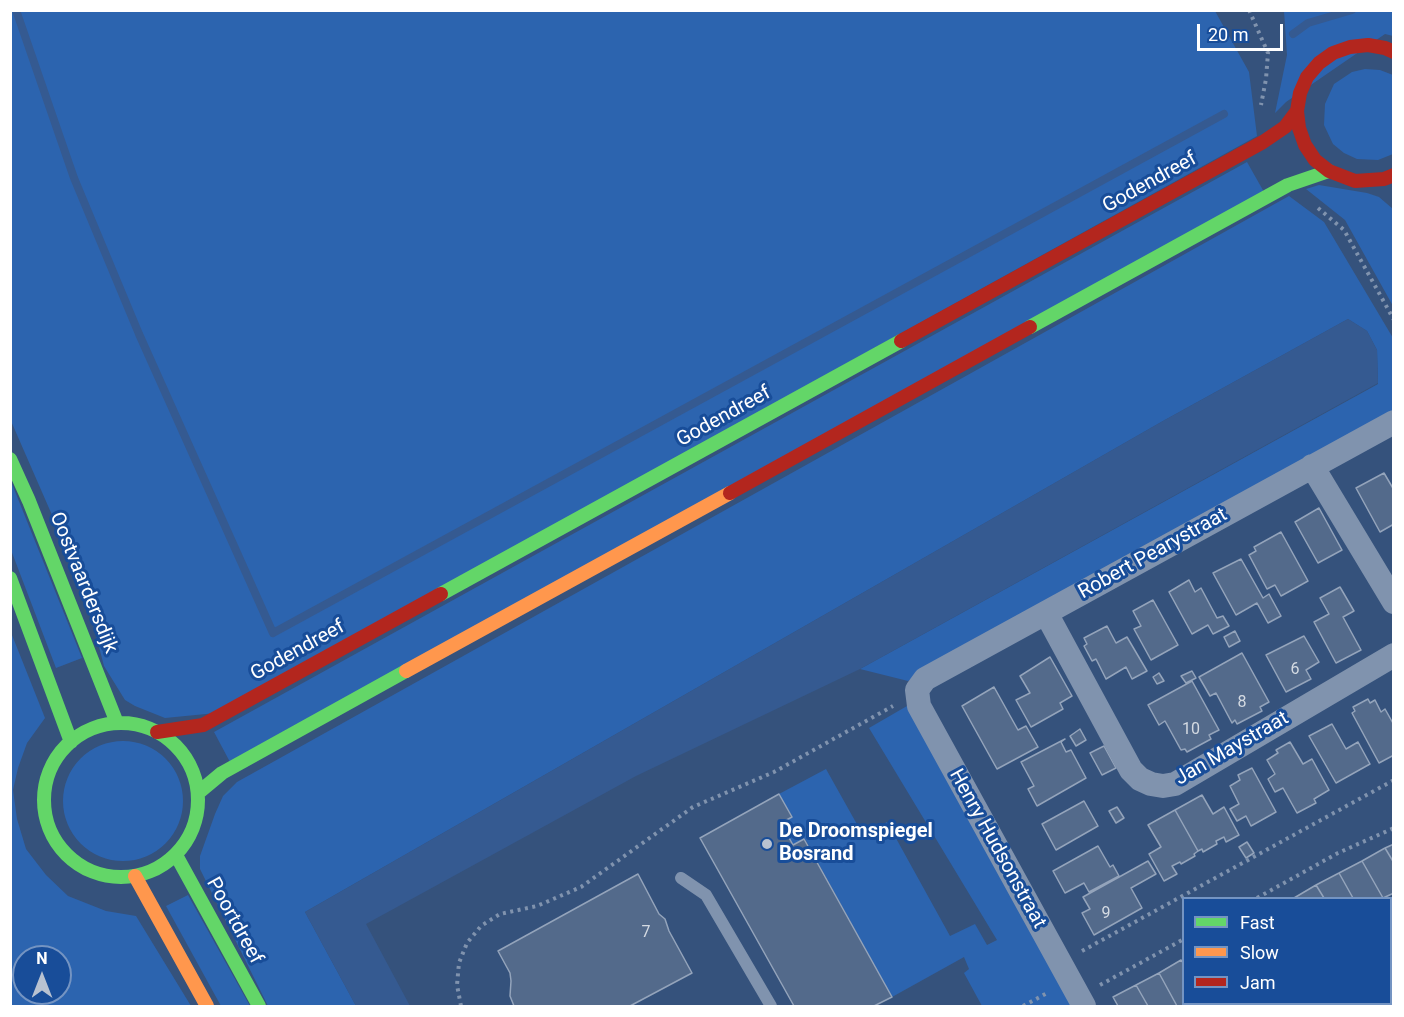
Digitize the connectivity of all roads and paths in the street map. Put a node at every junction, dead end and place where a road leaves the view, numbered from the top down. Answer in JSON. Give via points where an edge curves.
{"nodes":[{"id":1,"x":1250,"y":10,"type":"edge"},
{"id":2,"x":1255,"y":21,"type":"dead end"},
{"id":3,"x":1394,"y":52,"type":"edge"},
{"id":4,"x":1297,"y":111,"type":"junction"},
{"id":5,"x":1329,"y":171,"type":"junction"},
{"id":6,"x":1394,"y":175,"type":"edge"},
{"id":7,"x":1368,"y":181,"type":"junction"},
{"id":8,"x":1394,"y":195,"type":"edge"},
{"id":9,"x":1394,"y":422,"type":"edge"},
{"id":10,"x":10,"y":459,"type":"edge"},
{"id":11,"x":1312,"y":466,"type":"junction"},
{"id":12,"x":10,"y":578,"type":"edge"},
{"id":13,"x":1394,"y":602,"type":"edge"},
{"id":14,"x":1046,"y":613,"type":"junction"},
{"id":15,"x":1394,"y":655,"type":"edge"},
{"id":16,"x":917,"y":690,"type":"junction"},
{"id":17,"x":117,"y":723,"type":"junction"},
{"id":18,"x":157,"y":732,"type":"junction"},
{"id":19,"x":71,"y":742,"type":"junction"},
{"id":20,"x":1394,"y":780,"type":"edge"},
{"id":21,"x":198,"y":793,"type":"junction"},
{"id":22,"x":1394,"y":828,"type":"edge"},
{"id":23,"x":176,"y":855,"type":"junction"},
{"id":24,"x":135,"y":876,"type":"junction"},
{"id":25,"x":681,"y":878,"type":"dead end"},
{"id":26,"x":1259,"y":897,"type":"edge"},
{"id":27,"x":1182,"y":940,"type":"edge"},
{"id":28,"x":1060,"y":963,"type":"junction"},
{"id":29,"x":1081,"y":1002,"type":"edge"},
{"id":30,"x":207,"y":1006,"type":"edge"},
{"id":31,"x":259,"y":1006,"type":"edge"},
{"id":32,"x":460,"y":1006,"type":"edge"},
{"id":33,"x":771,"y":1006,"type":"edge"}],
"edges":[{"from":1,"to":2,"type":"path"},
{"from":3,"to":4,"type":"main road","via":[[1368,45],[1333,53],[1307,77]]},
{"from":4,"to":5,"type":"main road","via":[[1305,145]]},
{"from":4,"to":18,"type":"main road","name":"Godendreef","via":[[1285,128],[1263,142],[203,725]]},
{"from":5,"to":7,"type":"main road"},
{"from":5,"to":21,"type":"main road","via":[[1288,185],[222,773]]},
{"from":6,"to":7,"type":"main road"},
{"from":7,"to":8,"type":"street"},
{"from":9,"to":11,"type":"street","name":"Robert Pearystraat"},
{"from":10,"to":17,"type":"main road","name":"Oostvaardersdijk"},
{"from":11,"to":13,"type":"street"},
{"from":11,"to":14,"type":"street","name":"Robert Pearystraat"},
{"from":12,"to":19,"type":"main road"},
{"from":14,"to":15,"type":"street","name":"Jan Maystraat","via":[[1131,770],[1140,779],[1163,786],[1175,783]]},
{"from":14,"to":16,"type":"street","name":"Robert Pearystraat","via":[[925,679]]},
{"from":16,"to":28,"type":"street","name":"Henry Hudsonstraat","via":[[919,706]]},
{"from":16,"to":32,"type":"path","via":[[774,772],[693,807],[581,887],[537,906],[500,914],[481,926],[467,943],[459,963]]},
{"from":17,"to":18,"type":"main road"},
{"from":17,"to":19,"type":"main road","via":[[92,729]]},
{"from":18,"to":21,"type":"main road","via":[[185,757]]},
{"from":19,"to":24,"type":"main road","via":[[55,761],[45,784],[44,809],[51,833],[65,854],[86,869],[110,876]]},
{"from":20,"to":28,"type":"path"},
{"from":21,"to":23,"type":"main road","via":[[197,816]]},
{"from":22,"to":26,"type":"path","via":[[1338,853]]},
{"from":23,"to":24,"type":"main road","via":[[157,869]]},
{"from":23,"to":31,"type":"main road","name":"Poortdreef"},
{"from":24,"to":30,"type":"main road"},
{"from":25,"to":33,"type":"lane","via":[[706,895]]},
{"from":27,"to":29,"type":"path"},
{"from":28,"to":29,"type":"street","name":"Henry Hudsonstraat"}]}
